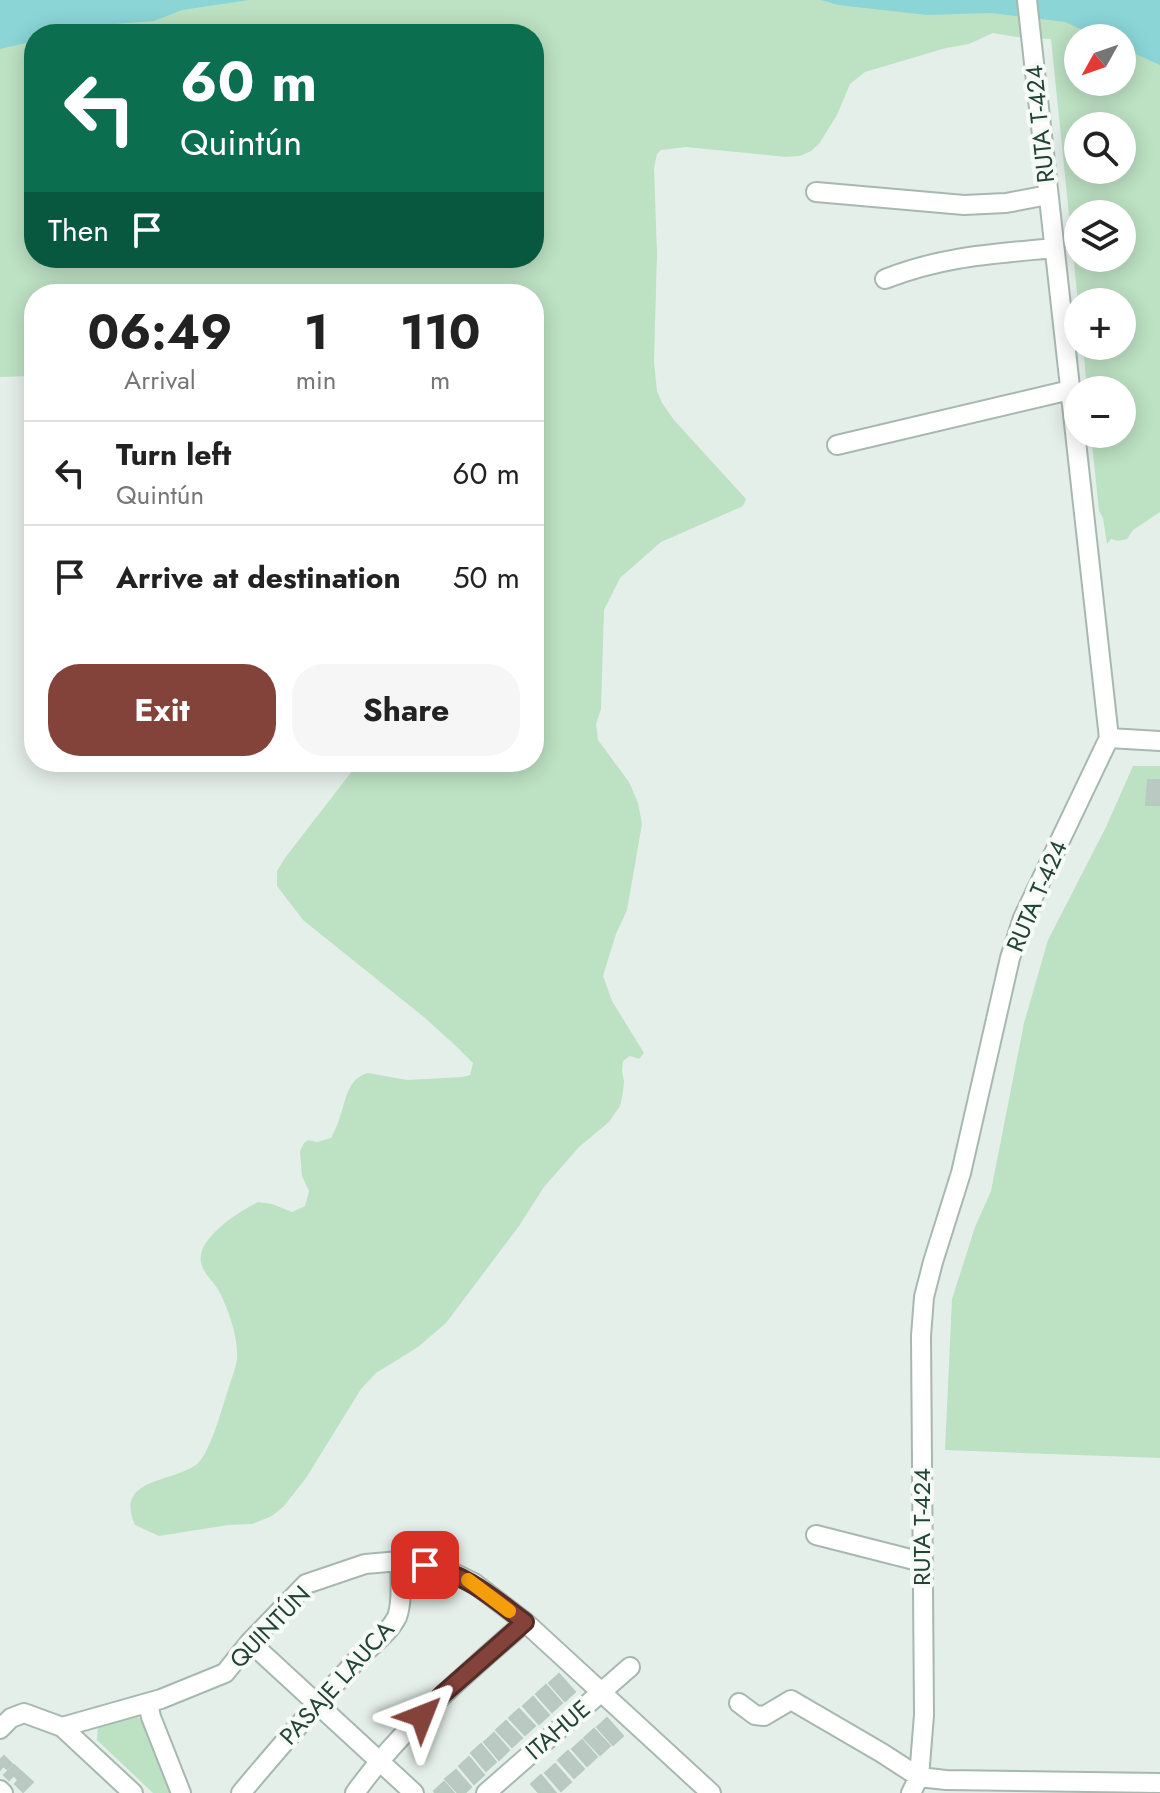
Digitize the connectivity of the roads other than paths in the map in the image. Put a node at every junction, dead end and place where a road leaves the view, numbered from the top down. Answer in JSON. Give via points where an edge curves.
{"nodes":[{"id":1,"x":1027,"y":0,"type":"edge"},
{"id":2,"x":816,"y":192,"type":"dead end"},
{"id":3,"x":1048,"y":195,"type":"junction"},
{"id":4,"x":1054,"y":248,"type":"junction"},
{"id":5,"x":885,"y":279,"type":"dead end"},
{"id":6,"x":1068,"y":376,"type":"edge"},
{"id":7,"x":1064,"y":391,"type":"edge"},
{"id":8,"x":837,"y":445,"type":"dead end"},
{"id":9,"x":1076,"y":448,"type":"edge"},
{"id":10,"x":1109,"y":738,"type":"junction"},
{"id":11,"x":1160,"y":741,"type":"edge"},
{"id":12,"x":816,"y":1535,"type":"dead end"},
{"id":13,"x":400,"y":1561,"type":"junction"},
{"id":14,"x":922,"y":1562,"type":"junction"},
{"id":15,"x":525,"y":1622,"type":"junction"},
{"id":16,"x":250,"y":1642,"type":"junction"},
{"id":17,"x":630,"y":1667,"type":"dead end"},
{"id":18,"x":601,"y":1692,"type":"junction"},
{"id":19,"x":148,"y":1703,"type":"junction"},
{"id":20,"x":317,"y":1703,"type":"junction"},
{"id":21,"x":739,"y":1703,"type":"dead end"},
{"id":22,"x":62,"y":1727,"type":"junction"},
{"id":23,"x":0,"y":1729,"type":"edge"},
{"id":24,"x":379,"y":1760,"type":"junction"},
{"id":25,"x":1160,"y":1783,"type":"edge"},
{"id":26,"x":915,"y":1785,"type":"edge"},
{"id":27,"x":490,"y":1792,"type":"edge"},
{"id":28,"x":133,"y":1793,"type":"edge"},
{"id":29,"x":181,"y":1793,"type":"edge"},
{"id":30,"x":241,"y":1793,"type":"edge"},
{"id":31,"x":355,"y":1793,"type":"edge"},
{"id":32,"x":414,"y":1793,"type":"edge"},
{"id":33,"x":711,"y":1793,"type":"edge"}],
"edges":[{"from":1,"to":3,"type":"street","name":"RUTA T-424"},
{"from":2,"to":3,"type":"street","via":[[964,205]]},
{"from":3,"to":4,"type":"street","name":"RUTA T-424"},
{"from":4,"to":5,"type":"street","via":[[946,260]]},
{"from":4,"to":6,"type":"street","name":"RUTA T-424"},
{"from":7,"to":8,"type":"street"},
{"from":9,"to":10,"type":"street","name":"RUTA T-424"},
{"from":10,"to":11,"type":"street"},
{"from":10,"to":14,"type":"street","name":"RUTA T-424","via":[[1023,918],[961,1173],[924,1297]]},
{"from":12,"to":14,"type":"street"},
{"from":13,"to":15,"type":"street","name":"QUINTÚN","via":[[448,1570]]},
{"from":13,"to":16,"type":"street","name":"QUINTÚN","via":[[365,1564],[306,1584]]},
{"from":13,"to":20,"type":"street","name":"PASAJE LAUCA","via":[[397,1616]]},
{"from":14,"to":26,"type":"street","name":"RUTA T-424","via":[[924,1715]]},
{"from":15,"to":18,"type":"street","name":"QUINTÚN"},
{"from":15,"to":24,"type":"street","via":[[443,1694]]},
{"from":16,"to":19,"type":"street","name":"QUINTÚN","via":[[225,1673]]},
{"from":16,"to":20,"type":"street"},
{"from":17,"to":18,"type":"street","name":"ITAHUE"},
{"from":18,"to":27,"type":"street","name":"ITAHUE"},
{"from":18,"to":33,"type":"street","name":"QUINTÚN"},
{"from":19,"to":22,"type":"street","name":"QUINTÚN"},
{"from":19,"to":29,"type":"street"},
{"from":20,"to":24,"type":"street"},
{"from":20,"to":30,"type":"street","name":"PASAJE LAUCA"},
{"from":21,"to":26,"type":"street","via":[[764,1716],[791,1700],[882,1753]]},
{"from":22,"to":23,"type":"street","via":[[24,1713]]},
{"from":22,"to":28,"type":"street"},
{"from":24,"to":31,"type":"street"},
{"from":24,"to":32,"type":"street"},
{"from":25,"to":26,"type":"street"}]}
